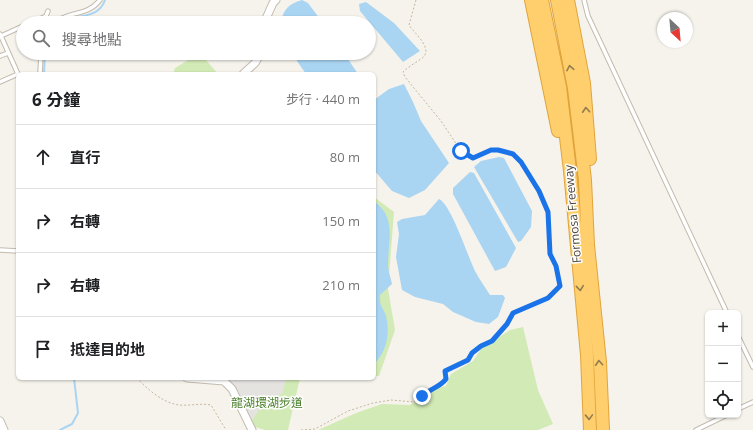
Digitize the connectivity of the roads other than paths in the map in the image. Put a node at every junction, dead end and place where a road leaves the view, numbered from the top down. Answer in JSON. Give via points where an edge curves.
{"nodes":[{"id":1,"x":100,"y":0,"type":"edge"},
{"id":2,"x":276,"y":0,"type":"edge"},
{"id":3,"x":531,"y":0,"type":"edge"},
{"id":4,"x":542,"y":0,"type":"edge"},
{"id":5,"x":557,"y":0,"type":"edge"},
{"id":6,"x":568,"y":0,"type":"edge"},
{"id":7,"x":584,"y":0,"type":"edge"},
{"id":8,"x":48,"y":11,"type":"dead end"},
{"id":9,"x":46,"y":16,"type":"edge"},
{"id":10,"x":65,"y":16,"type":"edge"},
{"id":11,"x":267,"y":16,"type":"edge"},
{"id":12,"x":16,"y":29,"type":"edge"},
{"id":13,"x":1,"y":35,"type":"edge"},
{"id":14,"x":8,"y":53,"type":"junction"},
{"id":15,"x":0,"y":56,"type":"edge"},
{"id":16,"x":41,"y":60,"type":"edge"},
{"id":17,"x":257,"y":60,"type":"edge"},
{"id":18,"x":17,"y":72,"type":"edge"},
{"id":19,"x":40,"y":72,"type":"edge"},
{"id":20,"x":245,"y":72,"type":"edge"},
{"id":21,"x":16,"y":75,"type":"edge"},
{"id":22,"x":0,"y":82,"type":"edge"},
{"id":23,"x":573,"y":221,"type":"junction"},
{"id":24,"x":588,"y":246,"type":"junction"},
{"id":25,"x":0,"y":250,"type":"edge"},
{"id":26,"x":16,"y":250,"type":"edge"},
{"id":27,"x":726,"y":310,"type":"edge"},
{"id":28,"x":741,"y":342,"type":"edge"},
{"id":29,"x":753,"y":367,"type":"edge"},
{"id":30,"x":211,"y":380,"type":"edge"},
{"id":31,"x":753,"y":402,"type":"edge"},
{"id":32,"x":741,"y":408,"type":"edge"},
{"id":33,"x":721,"y":418,"type":"edge"},
{"id":34,"x":0,"y":421,"type":"edge"},
{"id":35,"x":4,"y":430,"type":"edge"},
{"id":36,"x":252,"y":430,"type":"edge"},
{"id":37,"x":590,"y":430,"type":"edge"},
{"id":38,"x":603,"y":430,"type":"edge"},
{"id":39,"x":696,"y":430,"type":"edge"}],
"edges":[{"from":1,"to":10,"type":"lane","via":[[94,8]]},
{"from":2,"to":11,"type":"street"},
{"from":3,"to":23,"type":"highway","via":[[554,110]]},
{"from":4,"to":23,"type":"highway","name":"Formosa Freeway","via":[[560,87]]},
{"from":24,"to":5,"type":"highway","name":"Formosa Freeway","one_way":true,"via":[[585,180],[574,88]]},
{"from":24,"to":6,"type":"highway","one_way":true,"via":[[595,217],[584,83]]},
{"from":7,"to":27,"type":"lane","via":[[592,23]]},
{"from":8,"to":9,"type":"lane"},
{"from":12,"to":13,"type":"lane"},
{"from":13,"to":14,"type":"lane"},
{"from":14,"to":15,"type":"lane"},
{"from":14,"to":18,"type":"lane"},
{"from":16,"to":19,"type":"lane"},
{"from":17,"to":20,"type":"street"},
{"from":21,"to":22,"type":"lane"},
{"from":23,"to":37,"type":"highway","name":"Formosa Freeway","one_way":true,"via":[[587,355]]},
{"from":38,"to":24,"type":"highway","name":"Formosa Freeway","one_way":true,"via":[[600,362]]},
{"from":25,"to":26,"type":"lane"},
{"from":28,"to":29,"type":"lane"},
{"from":30,"to":36,"type":"street","via":[[224,381],[232,389]]},
{"from":31,"to":32,"type":"lane"},
{"from":33,"to":39,"type":"lane"},
{"from":34,"to":35,"type":"street"}]}
